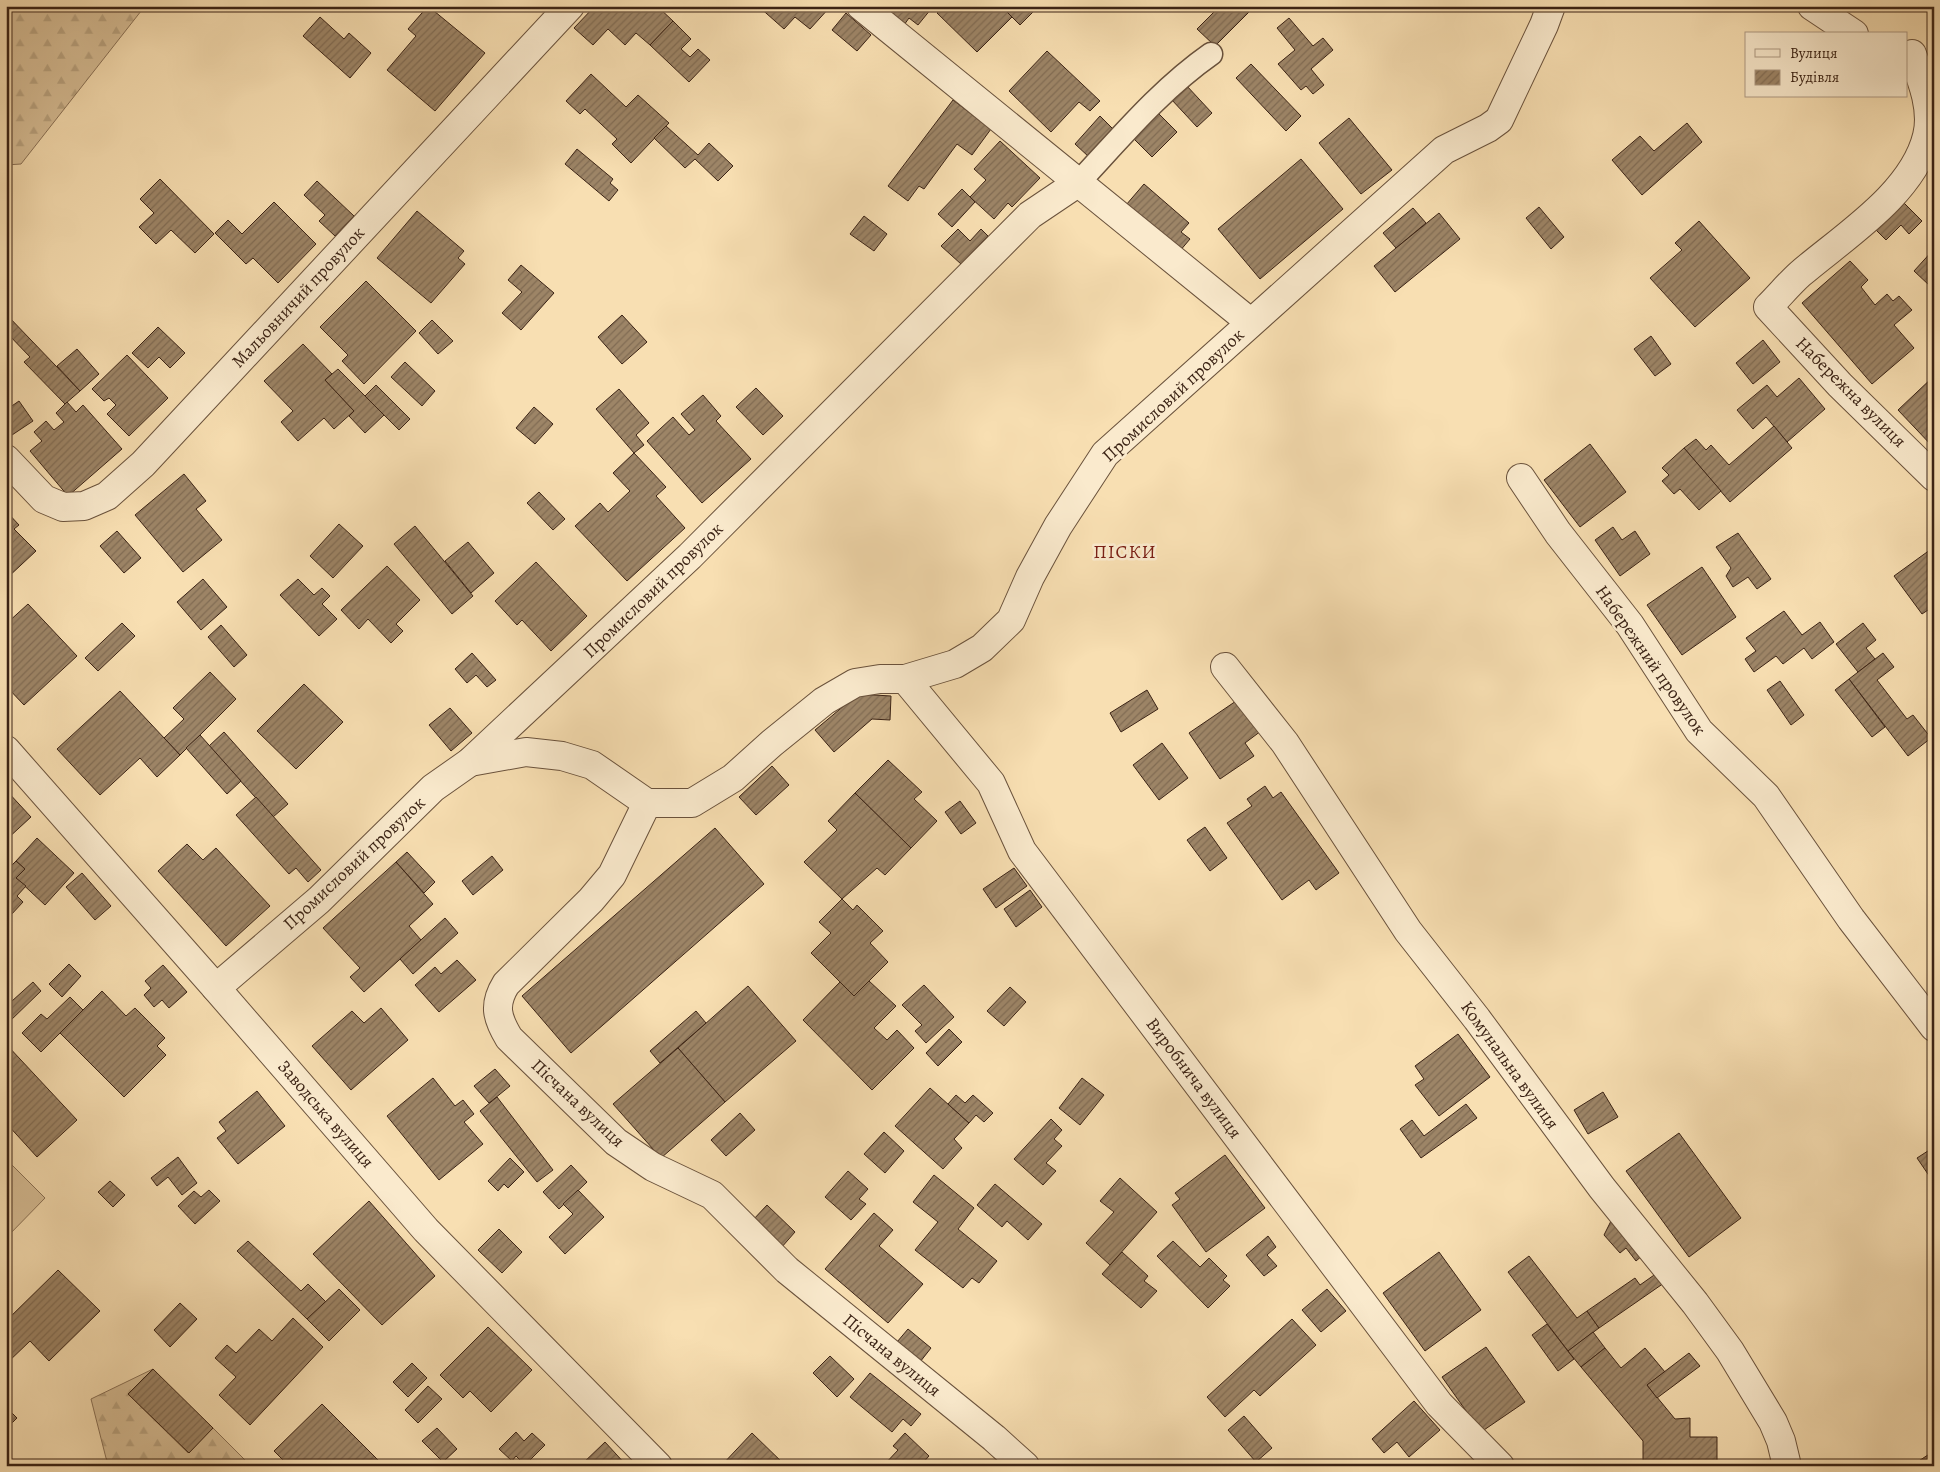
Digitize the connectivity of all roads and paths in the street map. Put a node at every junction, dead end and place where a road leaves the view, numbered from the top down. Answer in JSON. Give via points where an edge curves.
{"nodes":[{"id":1,"x":570,"y":6,"type":"edge"},
{"id":2,"x":862,"y":6,"type":"edge"},
{"id":3,"x":1551,"y":6,"type":"edge"},
{"id":4,"x":1812,"y":6,"type":"edge"},
{"id":5,"x":1851,"y":32,"type":"edge"},
{"id":6,"x":1211,"y":54,"type":"dead end"},
{"id":7,"x":1917,"y":55,"type":"edge"},
{"id":8,"x":1079,"y":182,"type":"junction"},
{"id":9,"x":1250,"y":322,"type":"junction"},
{"id":10,"x":6,"y":459,"type":"edge"},
{"id":11,"x":1934,"y":477,"type":"edge"},
{"id":12,"x":1521,"y":478,"type":"dead end"},
{"id":13,"x":1225,"y":667,"type":"dead end"},
{"id":14,"x":905,"y":679,"type":"junction"},
{"id":15,"x":6,"y":750,"type":"edge"},
{"id":16,"x":470,"y":762,"type":"junction"},
{"id":17,"x":647,"y":803,"type":"junction"},
{"id":18,"x":216,"y":988,"type":"junction"},
{"id":19,"x":1934,"y":1027,"type":"edge"},
{"id":20,"x":658,"y":1466,"type":"edge"},
{"id":21,"x":1025,"y":1466,"type":"edge"},
{"id":22,"x":1500,"y":1466,"type":"edge"},
{"id":23,"x":1787,"y":1466,"type":"edge"}],
"edges":[{"from":1,"to":10,"type":"street","name":"Мальовничий провулок","via":[[150,456],[107,496],[84,506],[63,507],[44,499]]},
{"from":2,"to":8,"type":"street"},
{"from":3,"to":9,"type":"street","name":"Промисловий провулок","via":[[1499,120],[1444,150]]},
{"from":4,"to":5,"type":"street"},
{"from":6,"to":8,"type":"lane","via":[[1159,98]]},
{"from":7,"to":11,"type":"street","name":"Набережна вулиця","via":[[1928,111],[1928,134],[1920,158],[1905,180],[1876,211],[1800,274],[1768,307],[1840,385]]},
{"from":8,"to":9,"type":"street"},
{"from":8,"to":16,"type":"street","name":"Промисловий провулок","via":[[1030,215],[690,556]]},
{"from":9,"to":14,"type":"street","name":"Промисловий провулок","via":[[1105,454],[1058,526],[1011,620],[982,648],[955,664]]},
{"from":12,"to":19,"type":"street","name":"Набережний провулок","via":[[1558,533],[1630,625],[1699,731],[1766,796],[1851,920]]},
{"from":13,"to":23,"type":"street","name":"Комунальна вулиця","via":[[1285,743],[1408,931],[1730,1351],[1773,1422]]},
{"from":14,"to":17,"type":"street","name":"Промисловий провулок","via":[[855,683],[824,701],[733,778],[692,803]]},
{"from":14,"to":22,"type":"street","name":"Виробнича вулиця","via":[[991,783],[1022,850],[1439,1404]]},
{"from":15,"to":18,"type":"street","name":"Заводська вулиця"},
{"from":16,"to":17,"type":"street","via":[[526,752],[562,756],[592,765]]},
{"from":16,"to":18,"type":"street","name":"Промисловий провулок","via":[[433,788],[319,900]]},
{"from":17,"to":21,"type":"street","name":"Пісчана вулиця","via":[[612,875],[506,984],[498,996],[499,1023],[509,1038],[616,1142],[653,1166],[712,1195],[787,1270]]},
{"from":18,"to":20,"type":"street","name":"Заводська вулиця","via":[[426,1230]]}]}
